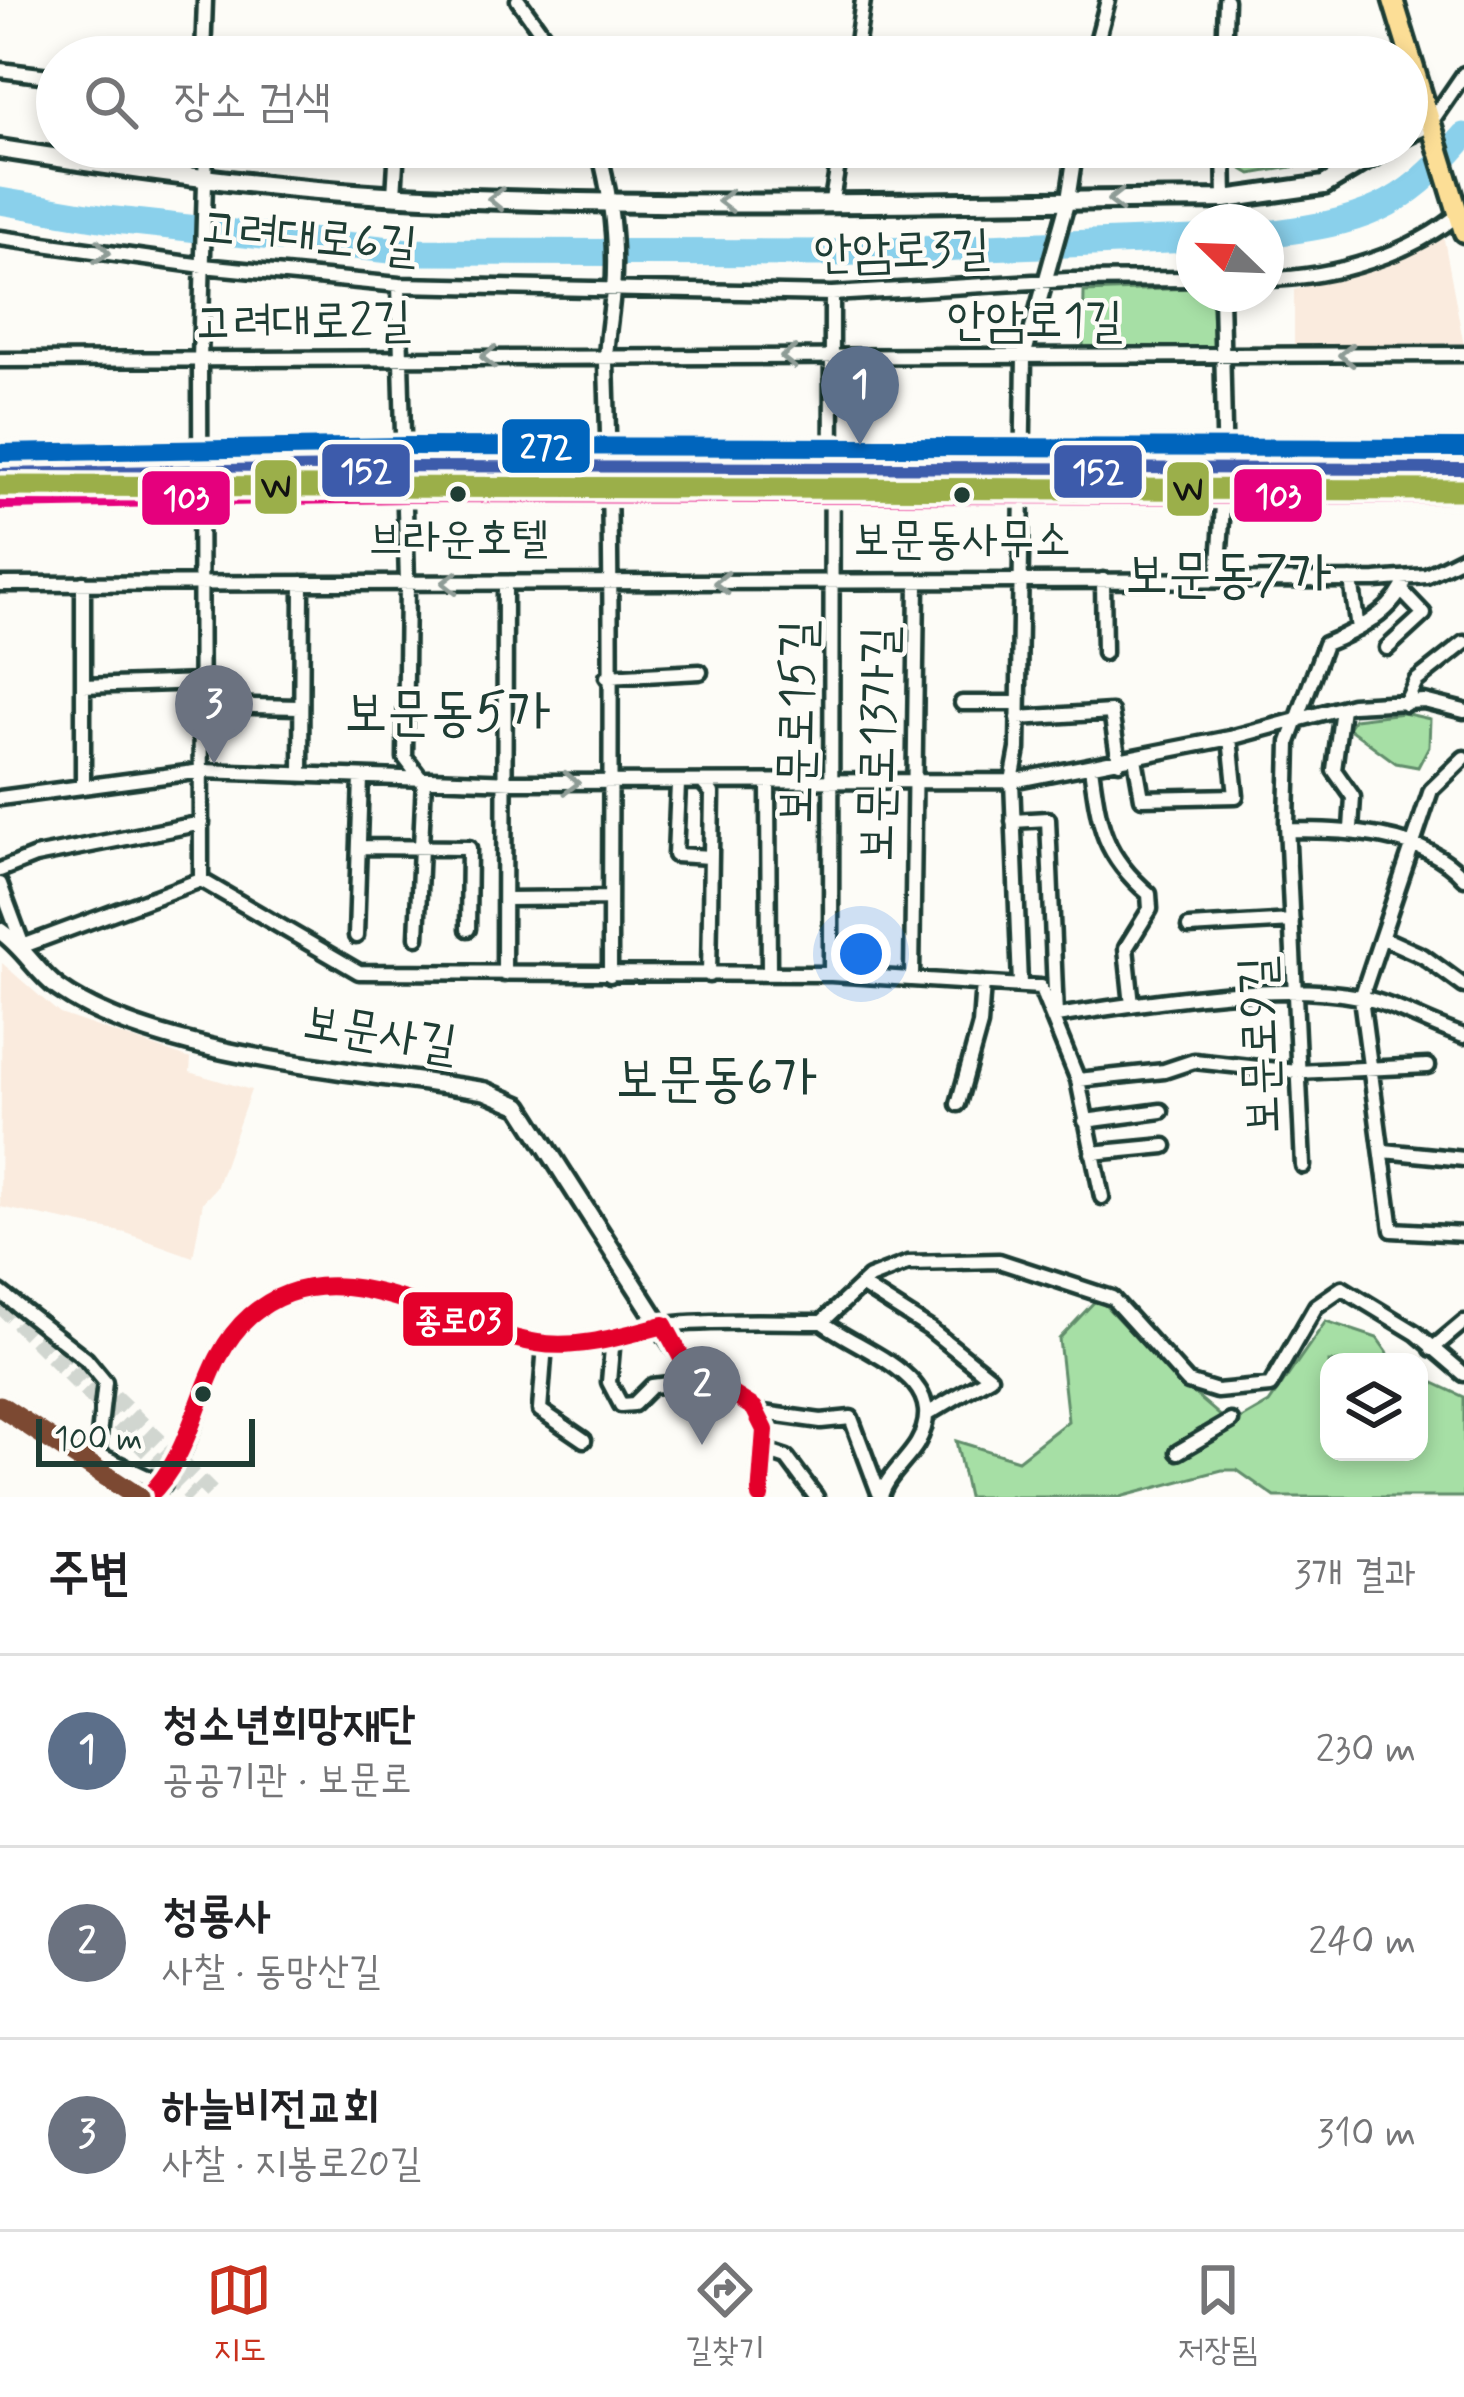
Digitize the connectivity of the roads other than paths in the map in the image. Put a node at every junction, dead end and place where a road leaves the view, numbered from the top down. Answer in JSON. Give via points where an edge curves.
{"nodes":[{"id":1,"x":205,"y":0,"type":"edge"},
{"id":2,"x":518,"y":0,"type":"edge"},
{"id":3,"x":863,"y":0,"type":"edge"},
{"id":4,"x":1108,"y":0,"type":"edge"},
{"id":5,"x":1226,"y":0,"type":"edge"},
{"id":6,"x":1393,"y":0,"type":"edge"},
{"id":7,"x":204,"y":36,"type":"edge"},
{"id":8,"x":544,"y":36,"type":"edge"},
{"id":9,"x":858,"y":36,"type":"edge"},
{"id":10,"x":1099,"y":36,"type":"edge"},
{"id":11,"x":1225,"y":36,"type":"edge"},
{"id":12,"x":1403,"y":36,"type":"edge"},
{"id":13,"x":0,"y":70,"type":"edge"},
{"id":14,"x":36,"y":74,"type":"edge"},
{"id":15,"x":1464,"y":74,"type":"edge"},
{"id":16,"x":1428,"y":116,"type":"edge"},
{"id":17,"x":1430,"y":122,"type":"junction"},
{"id":18,"x":0,"y":149,"type":"edge"},
{"id":19,"x":36,"y":155,"type":"edge"},
{"id":20,"x":124,"y":168,"type":"edge"},
{"id":21,"x":208,"y":168,"type":"edge"},
{"id":22,"x":396,"y":168,"type":"edge"},
{"id":23,"x":604,"y":168,"type":"edge"},
{"id":24,"x":837,"y":168,"type":"edge"},
{"id":25,"x":1073,"y":168,"type":"edge"},
{"id":26,"x":1224,"y":168,"type":"edge"},
{"id":27,"x":1353,"y":168,"type":"edge"},
{"id":28,"x":209,"y":181,"type":"junction"},
{"id":29,"x":394,"y":195,"type":"junction"},
{"id":30,"x":1225,"y":199,"type":"junction"},
{"id":31,"x":832,"y":200,"type":"junction"},
{"id":32,"x":1068,"y":200,"type":"junction"},
{"id":33,"x":613,"y":203,"type":"junction"},
{"id":34,"x":1462,"y":219,"type":"edge"},
{"id":35,"x":0,"y":238,"type":"edge"},
{"id":36,"x":203,"y":266,"type":"junction"},
{"id":37,"x":1176,"y":279,"type":"edge"},
{"id":38,"x":1284,"y":279,"type":"edge"},
{"id":39,"x":1045,"y":282,"type":"junction"},
{"id":40,"x":399,"y":285,"type":"junction"},
{"id":41,"x":614,"y":286,"type":"junction"},
{"id":42,"x":832,"y":294,"type":"junction"},
{"id":43,"x":1220,"y":312,"type":"edge"},
{"id":44,"x":1464,"y":354,"type":"edge"},
{"id":45,"x":1220,"y":356,"type":"junction"},
{"id":46,"x":606,"y":357,"type":"junction"},
{"id":47,"x":830,"y":357,"type":"junction"},
{"id":48,"x":1024,"y":357,"type":"junction"},
{"id":49,"x":403,"y":358,"type":"junction"},
{"id":50,"x":0,"y":360,"type":"edge"},
{"id":51,"x":200,"y":360,"type":"junction"},
{"id":52,"x":1021,"y":469,"type":"junction"},
{"id":53,"x":405,"y":470,"type":"junction"},
{"id":54,"x":611,"y":470,"type":"junction"},
{"id":55,"x":1463,"y":470,"type":"edge"},
{"id":56,"x":835,"y":471,"type":"junction"},
{"id":57,"x":202,"y":473,"type":"junction"},
{"id":58,"x":1225,"y":476,"type":"junction"},
{"id":59,"x":0,"y":477,"type":"edge"},
{"id":60,"x":1458,"y":560,"type":"edge"},
{"id":61,"x":1218,"y":579,"type":"junction"},
{"id":62,"x":1464,"y":579,"type":"edge"},
{"id":63,"x":1103,"y":580,"type":"junction"},
{"id":64,"x":1351,"y":580,"type":"junction"},
{"id":65,"x":1017,"y":581,"type":"junction"},
{"id":66,"x":917,"y":582,"type":"junction"},
{"id":67,"x":83,"y":583,"type":"junction"},
{"id":68,"x":202,"y":583,"type":"junction"},
{"id":69,"x":302,"y":583,"type":"junction"},
{"id":70,"x":407,"y":583,"type":"junction"},
{"id":71,"x":505,"y":583,"type":"junction"},
{"id":72,"x":609,"y":583,"type":"junction"},
{"id":73,"x":836,"y":583,"type":"junction"},
{"id":74,"x":0,"y":584,"type":"edge"},
{"id":75,"x":1404,"y":584,"type":"junction"},
{"id":76,"x":1358,"y":628,"type":"junction"},
{"id":77,"x":1464,"y":644,"type":"edge"},
{"id":78,"x":1388,"y":648,"type":"dead end"},
{"id":79,"x":1104,"y":653,"type":"dead end"},
{"id":80,"x":700,"y":672,"type":"dead end"},
{"id":81,"x":607,"y":677,"type":"junction"},
{"id":82,"x":202,"y":682,"type":"junction"},
{"id":83,"x":83,"y":686,"type":"junction"},
{"id":84,"x":962,"y":703,"type":"dead end"},
{"id":85,"x":1405,"y":704,"type":"junction"},
{"id":86,"x":202,"y":706,"type":"junction"},
{"id":87,"x":300,"y":706,"type":"junction"},
{"id":88,"x":1342,"y":708,"type":"junction"},
{"id":89,"x":1018,"y":710,"type":"junction"},
{"id":90,"x":1464,"y":712,"type":"edge"},
{"id":91,"x":1295,"y":721,"type":"junction"},
{"id":92,"x":1230,"y":738,"type":"junction"},
{"id":93,"x":1135,"y":758,"type":"junction"},
{"id":94,"x":1120,"y":762,"type":"junction"},
{"id":95,"x":1462,"y":764,"type":"edge"},
{"id":96,"x":1091,"y":767,"type":"junction"},
{"id":97,"x":202,"y":772,"type":"junction"},
{"id":98,"x":301,"y":775,"type":"junction"},
{"id":99,"x":361,"y":777,"type":"junction"},
{"id":100,"x":422,"y":779,"type":"junction"},
{"id":101,"x":505,"y":782,"type":"junction"},
{"id":102,"x":1012,"y":782,"type":"junction"},
{"id":103,"x":610,"y":783,"type":"junction"},
{"id":104,"x":916,"y":783,"type":"junction"},
{"id":105,"x":678,"y":784,"type":"junction"},
{"id":106,"x":704,"y":784,"type":"junction"},
{"id":107,"x":768,"y":785,"type":"junction"},
{"id":108,"x":834,"y":785,"type":"junction"},
{"id":109,"x":83,"y":787,"type":"junction"},
{"id":110,"x":0,"y":798,"type":"edge"},
{"id":111,"x":1013,"y":821,"type":"junction"},
{"id":112,"x":202,"y":823,"type":"junction"},
{"id":113,"x":1288,"y":830,"type":"junction"},
{"id":114,"x":1352,"y":830,"type":"junction"},
{"id":115,"x":359,"y":847,"type":"junction"},
{"id":116,"x":420,"y":847,"type":"junction"},
{"id":117,"x":1410,"y":848,"type":"junction"},
{"id":118,"x":711,"y":857,"type":"junction"},
{"id":119,"x":0,"y":870,"type":"edge"},
{"id":120,"x":1464,"y":878,"type":"edge"},
{"id":121,"x":201,"y":880,"type":"junction"},
{"id":122,"x":0,"y":884,"type":"edge"},
{"id":123,"x":610,"y":898,"type":"junction"},
{"id":124,"x":505,"y":899,"type":"junction"},
{"id":125,"x":1292,"y":921,"type":"junction"},
{"id":126,"x":1189,"y":927,"type":"dead end"},
{"id":127,"x":468,"y":929,"type":"dead end"},
{"id":128,"x":0,"y":931,"type":"edge"},
{"id":129,"x":356,"y":936,"type":"dead end"},
{"id":130,"x":417,"y":937,"type":"dead end"},
{"id":131,"x":1383,"y":938,"type":"junction"},
{"id":132,"x":22,"y":946,"type":"junction"},
{"id":133,"x":504,"y":974,"type":"junction"},
{"id":134,"x":709,"y":974,"type":"junction"},
{"id":135,"x":770,"y":974,"type":"junction"},
{"id":136,"x":831,"y":974,"type":"junction"},
{"id":137,"x":610,"y":975,"type":"junction"},
{"id":138,"x":912,"y":978,"type":"junction"},
{"id":139,"x":983,"y":983,"type":"junction"},
{"id":140,"x":1020,"y":984,"type":"junction"},
{"id":141,"x":1464,"y":986,"type":"edge"},
{"id":142,"x":1293,"y":994,"type":"junction"},
{"id":143,"x":1361,"y":998,"type":"junction"},
{"id":144,"x":1132,"y":1005,"type":"junction"},
{"id":145,"x":1056,"y":1016,"type":"junction"},
{"id":146,"x":1464,"y":1036,"type":"edge"},
{"id":147,"x":1428,"y":1066,"type":"dead end"},
{"id":148,"x":1371,"y":1070,"type":"junction"},
{"id":149,"x":1297,"y":1072,"type":"junction"},
{"id":150,"x":1078,"y":1080,"type":"junction"},
{"id":151,"x":958,"y":1104,"type":"dead end"},
{"id":152,"x":1161,"y":1112,"type":"dead end"},
{"id":153,"x":1085,"y":1121,"type":"junction"},
{"id":154,"x":1165,"y":1146,"type":"dead end"},
{"id":155,"x":1384,"y":1151,"type":"junction"},
{"id":156,"x":1092,"y":1153,"type":"junction"},
{"id":157,"x":1464,"y":1159,"type":"edge"},
{"id":158,"x":1303,"y":1166,"type":"dead end"},
{"id":159,"x":1102,"y":1197,"type":"dead end"},
{"id":160,"x":1464,"y":1234,"type":"edge"},
{"id":161,"x":861,"y":1285,"type":"junction"},
{"id":162,"x":0,"y":1292,"type":"edge"},
{"id":163,"x":822,"y":1322,"type":"junction"},
{"id":164,"x":1464,"y":1322,"type":"edge"},
{"id":165,"x":664,"y":1325,"type":"junction"},
{"id":166,"x":613,"y":1337,"type":"junction"},
{"id":167,"x":545,"y":1344,"type":"junction"},
{"id":168,"x":1432,"y":1349,"type":"junction"},
{"id":169,"x":1464,"y":1374,"type":"edge"},
{"id":170,"x":712,"y":1379,"type":"junction"},
{"id":171,"x":756,"y":1412,"type":"junction"},
{"id":172,"x":929,"y":1413,"type":"junction"},
{"id":173,"x":1231,"y":1421,"type":"dead end"},
{"id":174,"x":584,"y":1440,"type":"dead end"},
{"id":175,"x":766,"y":1451,"type":"junction"},
{"id":176,"x":1178,"y":1452,"type":"dead end"},
{"id":177,"x":164,"y":1485,"type":"junction"},
{"id":178,"x":878,"y":1491,"type":"edge"},
{"id":179,"x":146,"y":1497,"type":"edge"},
{"id":180,"x":760,"y":1497,"type":"edge"},
{"id":181,"x":816,"y":1497,"type":"edge"},
{"id":182,"x":862,"y":1497,"type":"edge"}],
"edges":[{"from":1,"to":7,"type":"street"},
{"from":2,"to":8,"type":"street"},
{"from":3,"to":9,"type":"street"},
{"from":4,"to":10,"type":"street"},
{"from":5,"to":11,"type":"street"},
{"from":6,"to":12,"type":"main road"},
{"from":13,"to":14,"type":"street"},
{"from":15,"to":17,"type":"street"},
{"from":16,"to":17,"type":"main road"},
{"from":17,"to":34,"type":"main road"},
{"from":18,"to":19,"type":"main road"},
{"from":20,"to":28,"type":"main road"},
{"from":21,"to":28,"type":"street"},
{"from":22,"to":29,"type":"street"},
{"from":23,"to":33,"type":"street"},
{"from":24,"to":31,"type":"street"},
{"from":25,"to":32,"type":"street"},
{"from":26,"to":30,"type":"street"},
{"from":27,"to":30,"type":"main road","via":[[1324,185]]},
{"from":28,"to":29,"type":"main road"},
{"from":28,"to":36,"type":"street"},
{"from":33,"to":29,"type":"main road","one_way":true},
{"from":30,"to":32,"type":"main road","one_way":true},
{"from":31,"to":32,"type":"main road"},
{"from":31,"to":33,"type":"main road","one_way":true},
{"from":32,"to":39,"type":"street"},
{"from":33,"to":41,"type":"street"},
{"from":34,"to":38,"type":"street","via":[[1378,259]]},
{"from":35,"to":36,"type":"street","name":"고려대로6길","one_way":true},
{"from":36,"to":40,"type":"street","name":"고려대로6길"},
{"from":36,"to":51,"type":"street"},
{"from":37,"to":39,"type":"street","name":"안암로3길"},
{"from":39,"to":42,"type":"street","name":"안암로3길"},
{"from":39,"to":48,"type":"street"},
{"from":40,"to":41,"type":"street","name":"고려대로6길"},
{"from":40,"to":49,"type":"street"},
{"from":41,"to":42,"type":"street","name":"안암로3길"},
{"from":41,"to":46,"type":"street"},
{"from":42,"to":47,"type":"street","name":"보문로15길"},
{"from":43,"to":45,"type":"street"},
{"from":44,"to":45,"type":"street","name":"안암로1길","one_way":true},
{"from":45,"to":48,"type":"street","name":"안암로1길"},
{"from":45,"to":58,"type":"street"},
{"from":47,"to":46,"type":"street","name":"안암로1길","one_way":true},
{"from":46,"to":49,"type":"street","name":"고려대로2길","one_way":true},
{"from":46,"to":54,"type":"street"},
{"from":47,"to":48,"type":"street","name":"안암로1길"},
{"from":47,"to":56,"type":"street","name":"보문로15길"},
{"from":48,"to":52,"type":"street"},
{"from":49,"to":51,"type":"street","name":"고려대로2길"},
{"from":49,"to":53,"type":"street"},
{"from":50,"to":51,"type":"street","name":"고려대로2길"},
{"from":51,"to":57,"type":"street"},
{"from":52,"to":56,"type":"main road"},
{"from":52,"to":58,"type":"main road"},
{"from":52,"to":65,"type":"street"},
{"from":53,"to":54,"type":"main road"},
{"from":53,"to":57,"type":"main road"},
{"from":53,"to":70,"type":"street"},
{"from":54,"to":56,"type":"main road"},
{"from":54,"to":72,"type":"street"},
{"from":55,"to":58,"type":"main road"},
{"from":56,"to":73,"type":"street","name":"보문로15길"},
{"from":57,"to":59,"type":"main road"},
{"from":57,"to":68,"type":"street"},
{"from":58,"to":61,"type":"street"},
{"from":60,"to":62,"type":"street"},
{"from":60,"to":75,"type":"street"},
{"from":61,"to":63,"type":"street","name":"보문로13가길"},
{"from":61,"to":64,"type":"street","name":"보문로13가길"},
{"from":63,"to":65,"type":"street","name":"보문로13가길"},
{"from":63,"to":79,"type":"street"},
{"from":64,"to":75,"type":"street","name":"보문로13가길"},
{"from":64,"to":76,"type":"street"},
{"from":65,"to":66,"type":"street","name":"보문로13가길"},
{"from":65,"to":89,"type":"street"},
{"from":66,"to":73,"type":"street","name":"보문로13가길"},
{"from":66,"to":104,"type":"street","name":"보문로13가길"},
{"from":67,"to":68,"type":"street","name":"보문로13가길"},
{"from":67,"to":74,"type":"street","name":"보문로13가길"},
{"from":67,"to":83,"type":"street"},
{"from":68,"to":69,"type":"street","name":"보문로13가길"},
{"from":68,"to":82,"type":"street"},
{"from":69,"to":70,"type":"street","name":"보문로13가길"},
{"from":69,"to":87,"type":"street"},
{"from":71,"to":70,"type":"street","name":"보문로13가길","one_way":true},
{"from":70,"to":100,"type":"street","via":[[405,758]]},
{"from":71,"to":72,"type":"street","name":"보문로13가길"},
{"from":71,"to":101,"type":"street"},
{"from":73,"to":72,"type":"street","name":"보문로13가길","one_way":true},
{"from":72,"to":81,"type":"street"},
{"from":73,"to":108,"type":"street","name":"보문로15길"},
{"from":75,"to":76,"type":"street","name":"보문로9길"},
{"from":75,"to":78,"type":"street","via":[[1424,614]]},
{"from":76,"to":91,"type":"street","name":"보문로9길","via":[[1325,644]]},
{"from":77,"to":85,"type":"street","via":[[1416,682]]},
{"from":80,"to":81,"type":"street"},
{"from":81,"to":103,"type":"street"},
{"from":82,"to":83,"type":"street"},
{"from":82,"to":86,"type":"street"},
{"from":83,"to":109,"type":"street"},
{"from":84,"to":89,"type":"street"},
{"from":85,"to":88,"type":"street"},
{"from":85,"to":90,"type":"street"},
{"from":86,"to":87,"type":"street"},
{"from":86,"to":97,"type":"street"},
{"from":87,"to":98,"type":"street"},
{"from":88,"to":91,"type":"street"},
{"from":88,"to":114,"type":"street","via":[[1334,770],[1354,797]]},
{"from":89,"to":94,"type":"street","via":[[1112,712]]},
{"from":89,"to":102,"type":"street"},
{"from":91,"to":92,"type":"street"},
{"from":91,"to":113,"type":"street","name":"보문로9길"},
{"from":92,"to":93,"type":"street"},
{"from":92,"to":93,"type":"street","via":[[1236,796],[1142,798]]},
{"from":93,"to":94,"type":"street"},
{"from":94,"to":96,"type":"street"},
{"from":95,"to":117,"type":"street","via":[[1431,790]]},
{"from":96,"to":102,"type":"street"},
{"from":96,"to":144,"type":"street","via":[[1115,865],[1150,894],[1150,909],[1126,948]]},
{"from":97,"to":98,"type":"street"},
{"from":97,"to":109,"type":"street"},
{"from":97,"to":112,"type":"street"},
{"from":98,"to":99,"type":"street"},
{"from":99,"to":100,"type":"street"},
{"from":99,"to":115,"type":"street"},
{"from":100,"to":101,"type":"street"},
{"from":100,"to":116,"type":"street"},
{"from":101,"to":103,"type":"street","one_way":true},
{"from":101,"to":124,"type":"street"},
{"from":102,"to":104,"type":"street"},
{"from":102,"to":111,"type":"street"},
{"from":103,"to":105,"type":"street"},
{"from":103,"to":123,"type":"street"},
{"from":104,"to":108,"type":"street"},
{"from":104,"to":138,"type":"street","name":"보문로13가길"},
{"from":105,"to":106,"type":"street"},
{"from":105,"to":118,"type":"street","via":[[675,856]]},
{"from":106,"to":107,"type":"street"},
{"from":106,"to":118,"type":"street","via":[[712,794]]},
{"from":107,"to":108,"type":"street"},
{"from":107,"to":135,"type":"street"},
{"from":108,"to":136,"type":"street","name":"보문로15길"},
{"from":109,"to":110,"type":"street"},
{"from":111,"to":140,"type":"street"},
{"from":111,"to":145,"type":"street","via":[[1048,819]]},
{"from":112,"to":119,"type":"street"},
{"from":112,"to":121,"type":"street"},
{"from":113,"to":114,"type":"street"},
{"from":113,"to":125,"type":"street","name":"보문로9길"},
{"from":114,"to":117,"type":"street"},
{"from":115,"to":116,"type":"street"},
{"from":115,"to":129,"type":"street"},
{"from":116,"to":127,"type":"street","via":[[470,848]]},
{"from":116,"to":130,"type":"street"},
{"from":117,"to":120,"type":"street"},
{"from":117,"to":131,"type":"street"},
{"from":118,"to":134,"type":"street"},
{"from":121,"to":132,"type":"street"},
{"from":121,"to":133,"type":"street","via":[[359,972]]},
{"from":122,"to":132,"type":"street"},
{"from":123,"to":124,"type":"street"},
{"from":123,"to":137,"type":"street"},
{"from":124,"to":133,"type":"street"},
{"from":125,"to":126,"type":"street","name":"보문로9길"},
{"from":125,"to":142,"type":"street","name":"보문로9길"},
{"from":128,"to":132,"type":"street","name":"보문사길"},
{"from":131,"to":141,"type":"street"},
{"from":131,"to":143,"type":"street"},
{"from":132,"to":165,"type":"street","name":"보문사길","via":[[55,986],[184,1041],[485,1090],[520,1106]]},
{"from":133,"to":137,"type":"street"},
{"from":134,"to":135,"type":"street"},
{"from":134,"to":137,"type":"street"},
{"from":135,"to":136,"type":"street"},
{"from":136,"to":138,"type":"street"},
{"from":138,"to":139,"type":"street"},
{"from":139,"to":140,"type":"street"},
{"from":139,"to":151,"type":"street"},
{"from":140,"to":145,"type":"street","via":[[1040,987]]},
{"from":142,"to":143,"type":"street"},
{"from":142,"to":144,"type":"street"},
{"from":142,"to":149,"type":"street","name":"보문로9길"},
{"from":143,"to":146,"type":"street"},
{"from":143,"to":148,"type":"street"},
{"from":144,"to":145,"type":"street"},
{"from":145,"to":150,"type":"street"},
{"from":147,"to":148,"type":"street"},
{"from":148,"to":149,"type":"street"},
{"from":148,"to":155,"type":"street"},
{"from":149,"to":150,"type":"street","via":[[1194,1061]]},
{"from":149,"to":158,"type":"street","name":"보문로9길"},
{"from":150,"to":153,"type":"street"},
{"from":152,"to":153,"type":"street"},
{"from":153,"to":156,"type":"street"},
{"from":154,"to":156,"type":"street"},
{"from":155,"to":157,"type":"street"},
{"from":155,"to":160,"type":"street","via":[[1392,1231]]},
{"from":156,"to":159,"type":"street"},
{"from":161,"to":163,"type":"street"},
{"from":161,"to":168,"type":"street","via":[[908,1263],[999,1262],[1112,1298],[1188,1382],[1217,1391],[1270,1386],[1316,1306],[1342,1288]]},
{"from":161,"to":172,"type":"street","via":[[990,1377]]},
{"from":162,"to":177,"type":"street","via":[[105,1382],[97,1454]]},
{"from":163,"to":165,"type":"street"},
{"from":163,"to":172,"type":"street","via":[[914,1382]]},
{"from":164,"to":168,"type":"street"},
{"from":165,"to":166,"type":"street"},
{"from":165,"to":170,"type":"street","name":"보문사길","via":[[685,1364]]},
{"from":166,"to":167,"type":"street"},
{"from":166,"to":170,"type":"street","via":[[609,1382],[621,1405],[652,1386]]},
{"from":167,"to":174,"type":"street","via":[[540,1410]]},
{"from":167,"to":177,"type":"street","via":[[480,1330],[373,1289],[312,1286],[252,1314],[227,1344]]},
{"from":168,"to":169,"type":"street"},
{"from":170,"to":171,"type":"street","name":"보문사길"},
{"from":171,"to":175,"type":"street"},
{"from":171,"to":178,"type":"street","via":[[851,1418]]},
{"from":172,"to":178,"type":"street","via":[[912,1452]]},
{"from":173,"to":176,"type":"street"},
{"from":175,"to":180,"type":"street"},
{"from":175,"to":181,"type":"street","via":[[787,1458]]},
{"from":177,"to":179,"type":"street"},
{"from":178,"to":182,"type":"street"}]}
